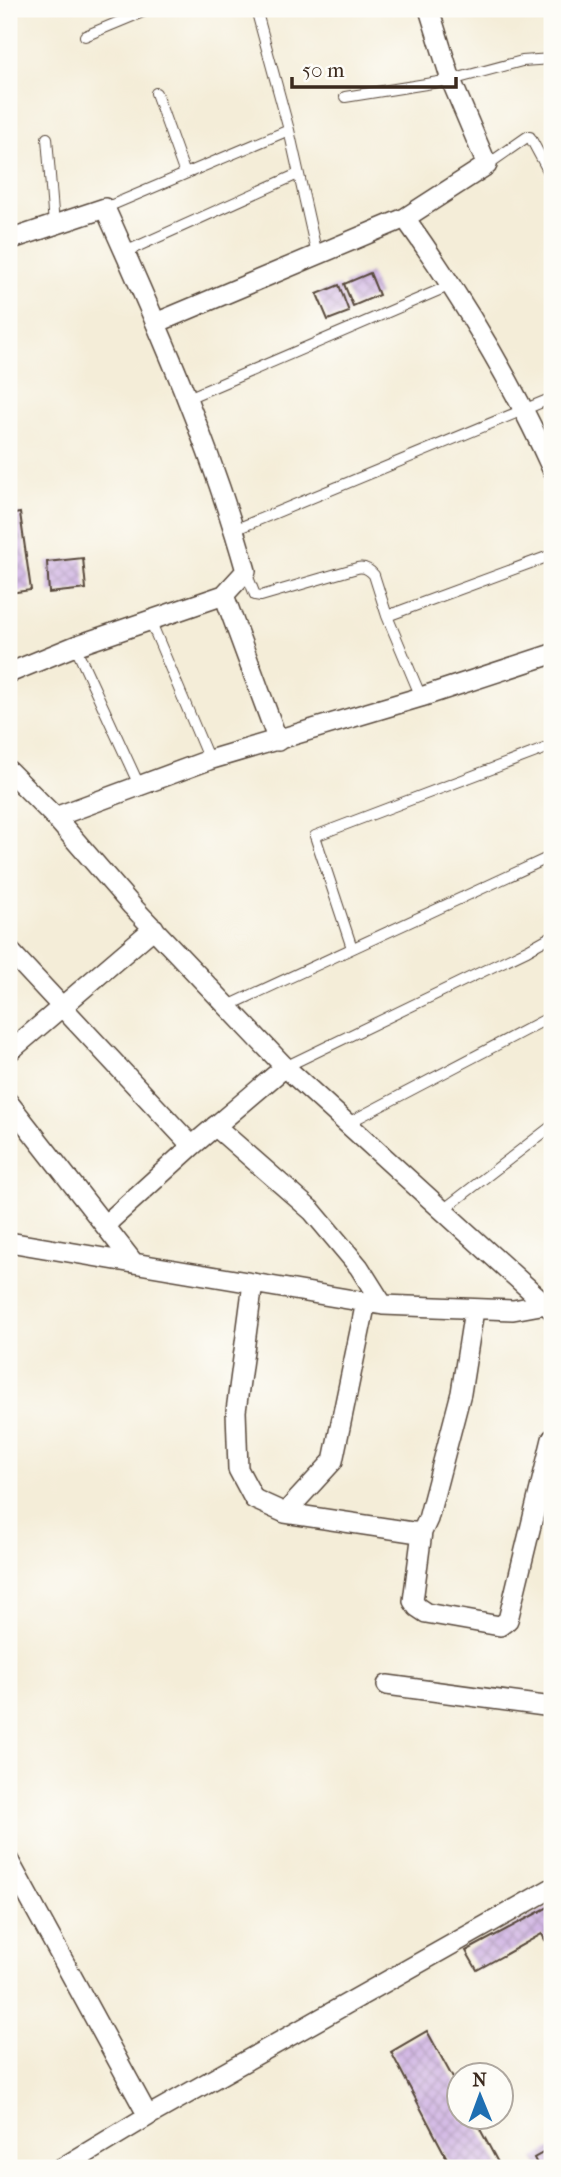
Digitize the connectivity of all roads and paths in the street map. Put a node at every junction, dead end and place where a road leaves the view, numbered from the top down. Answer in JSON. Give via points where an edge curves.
{"nodes":[{"id":1,"x":150,"y":9,"type":"edge"},
{"id":2,"x":256,"y":9,"type":"edge"},
{"id":3,"x":429,"y":9,"type":"edge"},
{"id":4,"x":85,"y":37,"type":"dead end"},
{"id":5,"x":552,"y":59,"type":"edge"},
{"id":6,"x":452,"y":80,"type":"junction"},
{"id":7,"x":156,"y":93,"type":"dead end"},
{"id":8,"x":345,"y":97,"type":"dead end"},
{"id":9,"x":289,"y":130,"type":"junction"},
{"id":10,"x":47,"y":138,"type":"dead end"},
{"id":11,"x":487,"y":165,"type":"junction"},
{"id":12,"x":185,"y":174,"type":"junction"},
{"id":13,"x":298,"y":174,"type":"junction"},
{"id":14,"x":552,"y":178,"type":"edge"},
{"id":15,"x":105,"y":208,"type":"junction"},
{"id":16,"x":405,"y":218,"type":"junction"},
{"id":17,"x":54,"y":225,"type":"junction"},
{"id":18,"x":9,"y":240,"type":"edge"},
{"id":19,"x":125,"y":253,"type":"junction"},
{"id":20,"x":317,"y":255,"type":"junction"},
{"id":21,"x":453,"y":285,"type":"junction"},
{"id":22,"x":156,"y":323,"type":"junction"},
{"id":23,"x":188,"y":398,"type":"junction"},
{"id":24,"x":552,"y":398,"type":"edge"},
{"id":25,"x":526,"y":411,"type":"junction"},
{"id":26,"x":552,"y":469,"type":"edge"},
{"id":27,"x":234,"y":530,"type":"junction"},
{"id":28,"x":552,"y":555,"type":"edge"},
{"id":29,"x":246,"y":571,"type":"junction"},
{"id":30,"x":224,"y":595,"type":"junction"},
{"id":31,"x":387,"y":616,"type":"junction"},
{"id":32,"x":150,"y":620,"type":"junction"},
{"id":33,"x":75,"y":646,"type":"junction"},
{"id":34,"x":552,"y":654,"type":"edge"},
{"id":35,"x":9,"y":673,"type":"edge"},
{"id":36,"x":421,"y":696,"type":"junction"},
{"id":37,"x":278,"y":741,"type":"junction"},
{"id":38,"x":552,"y":747,"type":"edge"},
{"id":39,"x":209,"y":761,"type":"junction"},
{"id":40,"x":11,"y":777,"type":"edge"},
{"id":41,"x":139,"y":785,"type":"junction"},
{"id":42,"x":55,"y":817,"type":"junction"},
{"id":43,"x":552,"y":856,"type":"edge"},
{"id":44,"x":153,"y":928,"type":"junction"},
{"id":45,"x":552,"y":936,"type":"edge"},
{"id":46,"x":352,"y":948,"type":"junction"},
{"id":47,"x":9,"y":950,"type":"edge"},
{"id":48,"x":228,"y":1006,"type":"junction"},
{"id":49,"x":61,"y":1007,"type":"junction"},
{"id":50,"x":552,"y":1016,"type":"edge"},
{"id":51,"x":9,"y":1052,"type":"edge"},
{"id":52,"x":285,"y":1067,"type":"junction"},
{"id":53,"x":9,"y":1103,"type":"edge"},
{"id":54,"x":348,"y":1123,"type":"junction"},
{"id":55,"x":215,"y":1126,"type":"junction"},
{"id":56,"x":552,"y":1126,"type":"edge"},
{"id":57,"x":192,"y":1146,"type":"junction"},
{"id":58,"x":443,"y":1210,"type":"junction"},
{"id":59,"x":105,"y":1225,"type":"junction"},
{"id":60,"x":9,"y":1241,"type":"edge"},
{"id":61,"x":134,"y":1262,"type":"junction"},
{"id":62,"x":253,"y":1283,"type":"junction"},
{"id":63,"x":374,"y":1304,"type":"junction"},
{"id":64,"x":550,"y":1304,"type":"edge"},
{"id":65,"x":474,"y":1310,"type":"junction"},
{"id":66,"x":552,"y":1439,"type":"edge"},
{"id":67,"x":285,"y":1513,"type":"junction"},
{"id":68,"x":422,"y":1532,"type":"junction"},
{"id":69,"x":387,"y":1685,"type":"dead end"},
{"id":70,"x":552,"y":1707,"type":"edge"},
{"id":71,"x":9,"y":1861,"type":"edge"},
{"id":72,"x":552,"y":1888,"type":"edge"},
{"id":73,"x":148,"y":2116,"type":"junction"},
{"id":74,"x":62,"y":2168,"type":"edge"}],
"edges":[{"from":1,"to":4,"type":"lane"},
{"from":2,"to":9,"type":"lane"},
{"from":3,"to":6,"type":"street"},
{"from":5,"to":6,"type":"lane","via":[[522,61]]},
{"from":6,"to":8,"type":"lane"},
{"from":6,"to":11,"type":"street"},
{"from":7,"to":12,"type":"lane"},
{"from":9,"to":12,"type":"lane"},
{"from":9,"to":13,"type":"lane"},
{"from":10,"to":17,"type":"lane"},
{"from":11,"to":14,"type":"lane","via":[[530,137]]},
{"from":11,"to":16,"type":"street"},
{"from":12,"to":15,"type":"lane"},
{"from":13,"to":19,"type":"lane"},
{"from":13,"to":20,"type":"lane"},
{"from":15,"to":17,"type":"street"},
{"from":15,"to":19,"type":"street"},
{"from":16,"to":20,"type":"street"},
{"from":16,"to":21,"type":"street"},
{"from":17,"to":18,"type":"street"},
{"from":19,"to":22,"type":"street"},
{"from":20,"to":22,"type":"street"},
{"from":21,"to":23,"type":"lane"},
{"from":21,"to":25,"type":"street"},
{"from":22,"to":23,"type":"street"},
{"from":23,"to":27,"type":"street"},
{"from":24,"to":25,"type":"lane"},
{"from":25,"to":26,"type":"street"},
{"from":25,"to":27,"type":"lane"},
{"from":27,"to":29,"type":"street"},
{"from":28,"to":31,"type":"lane"},
{"from":29,"to":30,"type":"street"},
{"from":29,"to":31,"type":"lane","via":[[255,595],[261,596],[362,567],[374,575]]},
{"from":30,"to":32,"type":"street"},
{"from":30,"to":37,"type":"street"},
{"from":31,"to":36,"type":"lane"},
{"from":32,"to":33,"type":"street"},
{"from":32,"to":39,"type":"lane"},
{"from":33,"to":35,"type":"street"},
{"from":33,"to":41,"type":"lane"},
{"from":34,"to":36,"type":"street"},
{"from":36,"to":37,"type":"street"},
{"from":37,"to":39,"type":"street"},
{"from":38,"to":46,"type":"lane","via":[[315,836]]},
{"from":39,"to":41,"type":"street"},
{"from":40,"to":42,"type":"street"},
{"from":41,"to":42,"type":"street"},
{"from":42,"to":44,"type":"street"},
{"from":43,"to":46,"type":"lane"},
{"from":44,"to":48,"type":"street"},
{"from":44,"to":49,"type":"street"},
{"from":45,"to":52,"type":"lane"},
{"from":46,"to":48,"type":"lane"},
{"from":47,"to":49,"type":"street"},
{"from":48,"to":52,"type":"street"},
{"from":49,"to":51,"type":"street"},
{"from":49,"to":57,"type":"street"},
{"from":50,"to":54,"type":"lane"},
{"from":52,"to":54,"type":"street"},
{"from":52,"to":55,"type":"street"},
{"from":53,"to":59,"type":"street"},
{"from":54,"to":58,"type":"street"},
{"from":55,"to":57,"type":"street"},
{"from":55,"to":63,"type":"street","via":[[312,1210],[359,1267]]},
{"from":56,"to":58,"type":"lane"},
{"from":57,"to":59,"type":"street"},
{"from":58,"to":64,"type":"street"},
{"from":59,"to":61,"type":"street"},
{"from":60,"to":61,"type":"street"},
{"from":61,"to":62,"type":"street"},
{"from":62,"to":63,"type":"street"},
{"from":62,"to":67,"type":"street","via":[[236,1411],[238,1469],[254,1499]]},
{"from":63,"to":65,"type":"street"},
{"from":63,"to":67,"type":"street","via":[[333,1461]]},
{"from":64,"to":65,"type":"street"},
{"from":65,"to":68,"type":"street","via":[[461,1393]]},
{"from":66,"to":68,"type":"street","via":[[508,1620],[500,1626],[426,1613],[417,1607],[413,1601]]},
{"from":67,"to":68,"type":"street"},
{"from":69,"to":70,"type":"street"},
{"from":71,"to":73,"type":"street"},
{"from":72,"to":73,"type":"street"},
{"from":73,"to":74,"type":"street"}]}
